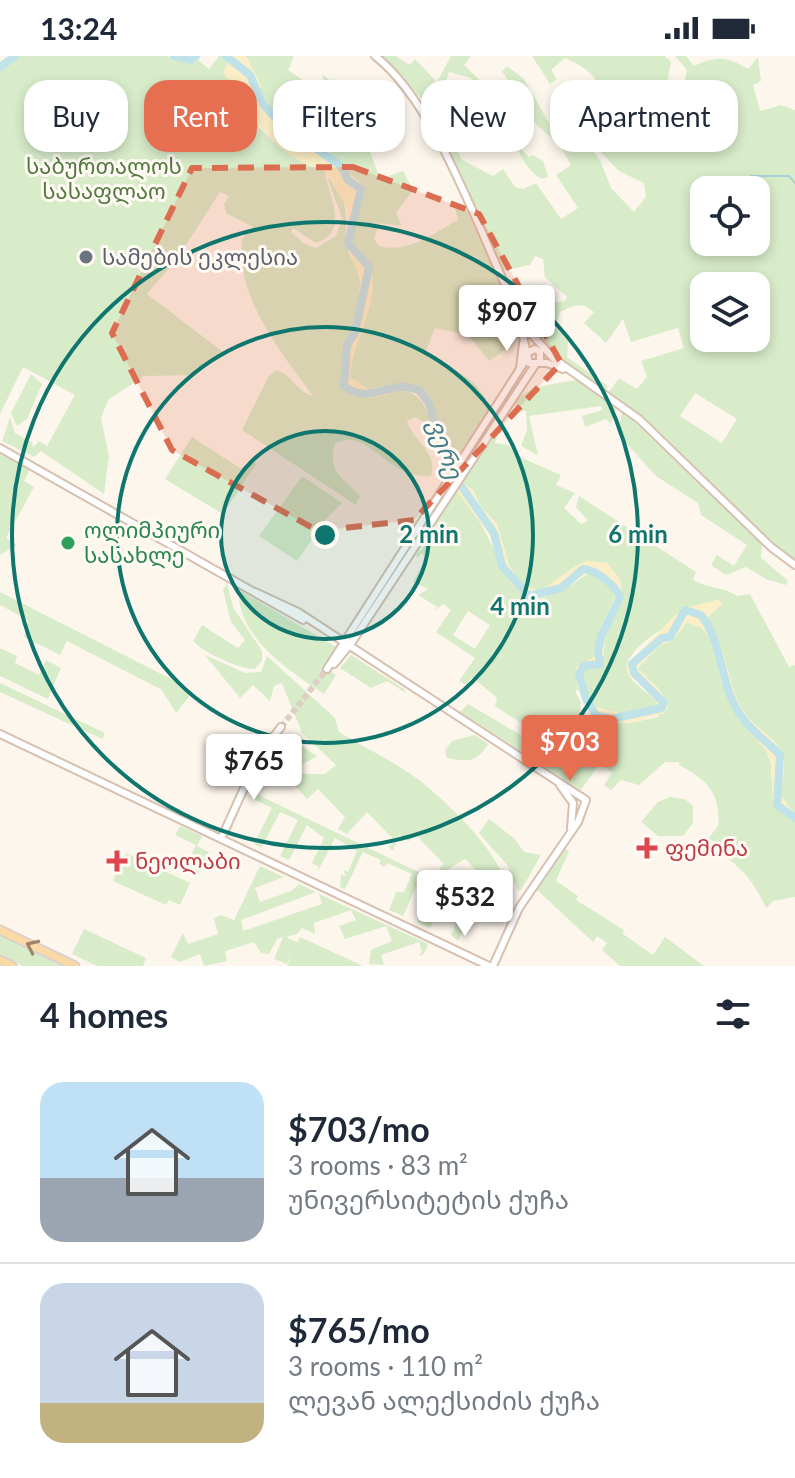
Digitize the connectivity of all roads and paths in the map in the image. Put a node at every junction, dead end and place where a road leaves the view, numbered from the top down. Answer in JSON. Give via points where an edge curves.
{"nodes":[{"id":1,"x":375,"y":56,"type":"edge"},
{"id":2,"x":524,"y":330,"type":"junction"},
{"id":3,"x":540,"y":352,"type":"junction"},
{"id":4,"x":527,"y":356,"type":"junction"},
{"id":5,"x":537,"y":364,"type":"junction"},
{"id":6,"x":560,"y":365,"type":"junction"},
{"id":7,"x":520,"y":379,"type":"junction"},
{"id":8,"x":0,"y":448,"type":"edge"},
{"id":9,"x":795,"y":565,"type":"edge"},
{"id":10,"x":347,"y":645,"type":"junction"},
{"id":11,"x":329,"y":668,"type":"tunnel mouth"},
{"id":12,"x":281,"y":727,"type":"tunnel mouth"},
{"id":13,"x":0,"y":734,"type":"edge"},
{"id":14,"x":558,"y":782,"type":"junction"},
{"id":15,"x":584,"y":797,"type":"junction"},
{"id":16,"x":573,"y":804,"type":"junction"},
{"id":17,"x":586,"y":806,"type":"junction"},
{"id":18,"x":571,"y":828,"type":"junction"},
{"id":19,"x":221,"y":839,"type":"junction"},
{"id":20,"x":0,"y":930,"type":"edge"},
{"id":21,"x":0,"y":960,"type":"edge"},
{"id":22,"x":476,"y":963,"type":"edge"},
{"id":23,"x":12,"y":966,"type":"edge"},
{"id":24,"x":75,"y":966,"type":"edge"},
{"id":25,"x":491,"y":966,"type":"edge"}],
"edges":[{"from":1,"to":2,"type":"main road","via":[[401,80],[434,134]]},
{"from":2,"to":3,"type":"main road"},
{"from":2,"to":4,"type":"main road"},
{"from":2,"to":6,"type":"main road"},
{"from":2,"to":7,"type":"main road"},
{"from":3,"to":4,"type":"main road"},
{"from":3,"to":5,"type":"main road"},
{"from":3,"to":6,"type":"main road"},
{"from":4,"to":5,"type":"main road"},
{"from":4,"to":7,"type":"main road"},
{"from":5,"to":6,"type":"main road"},
{"from":5,"to":7,"type":"main road"},
{"from":6,"to":7,"type":"main road"},
{"from":6,"to":9,"type":"main road","via":[[627,408]]},
{"from":7,"to":10,"type":"main road"},
{"from":8,"to":10,"type":"main road"},
{"from":10,"to":11,"type":"main road"},
{"from":10,"to":14,"type":"main road"},
{"from":12,"to":19,"type":"main road","via":[[261,752]]},
{"from":13,"to":19,"type":"main road"},
{"from":14,"to":15,"type":"main road"},
{"from":14,"to":16,"type":"main road"},
{"from":15,"to":16,"type":"main road"},
{"from":15,"to":17,"type":"main road"},
{"from":16,"to":17,"type":"main road","via":[[579,810]]},
{"from":16,"to":18,"type":"main road"},
{"from":17,"to":18,"type":"main road"},
{"from":18,"to":25,"type":"main road","via":[[519,908]]},
{"from":19,"to":22,"type":"main road"},
{"from":24,"to":20,"type":"main road","one_way":true},
{"from":21,"to":23,"type":"main road"},
{"from":22,"to":25,"type":"main road"}]}
